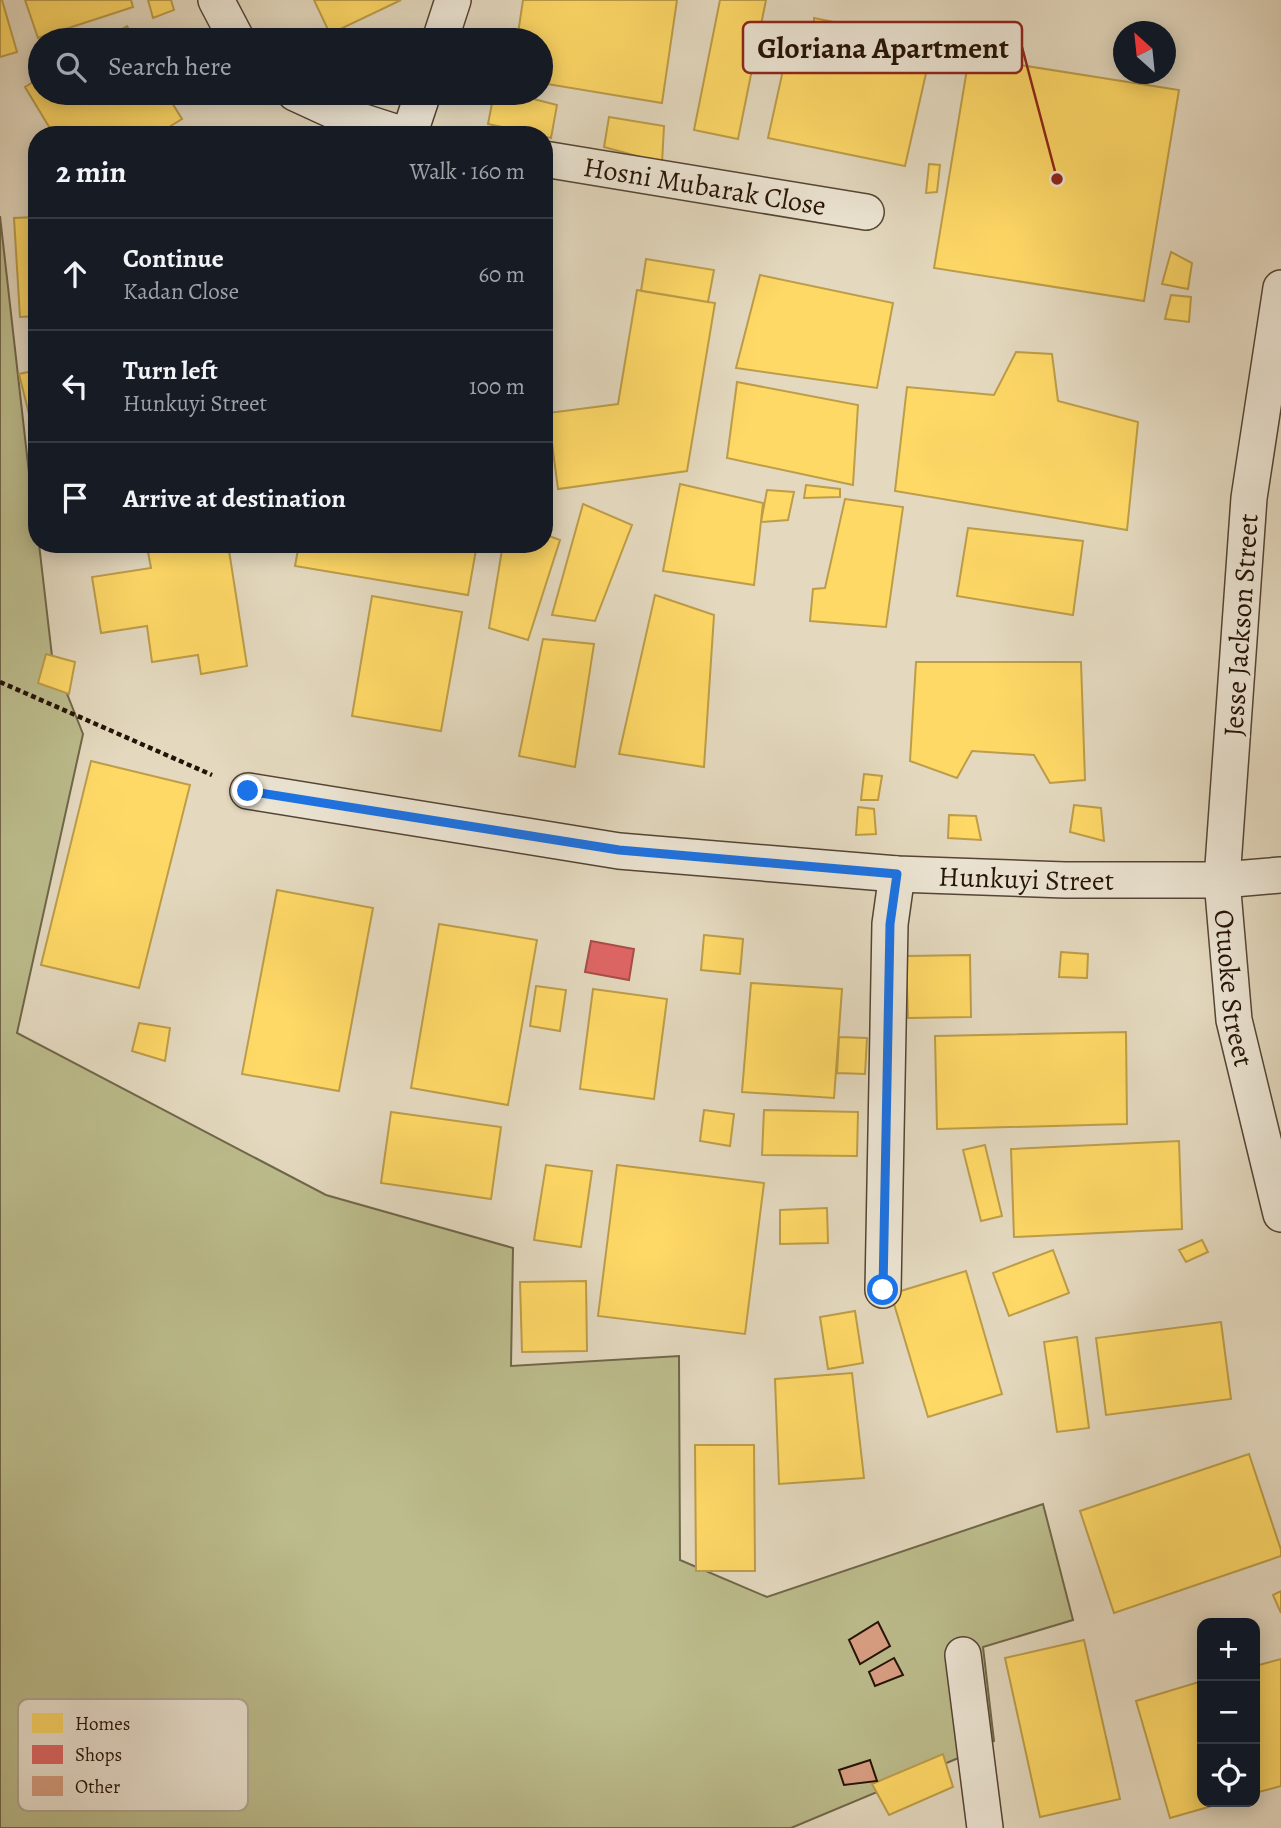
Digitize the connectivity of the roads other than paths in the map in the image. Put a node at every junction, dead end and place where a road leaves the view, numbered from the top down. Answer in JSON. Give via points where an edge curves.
{"nodes":[{"id":1,"x":216,"y":0,"type":"edge"},
{"id":2,"x":453,"y":0,"type":"edge"},
{"id":3,"x":230,"y":28,"type":"edge"},
{"id":4,"x":444,"y":28,"type":"edge"},
{"id":5,"x":321,"y":105,"type":"edge"},
{"id":6,"x":418,"y":105,"type":"edge"},
{"id":7,"x":377,"y":126,"type":"edge"},
{"id":8,"x":410,"y":126,"type":"edge"},
{"id":9,"x":553,"y":160,"type":"edge"},
{"id":10,"x":866,"y":212,"type":"dead end"},
{"id":11,"x":1281,"y":288,"type":"edge"},
{"id":12,"x":248,"y":791,"type":"road end"},
{"id":13,"x":897,"y":874,"type":"junction"},
{"id":14,"x":1281,"y":875,"type":"edge"},
{"id":15,"x":1222,"y":880,"type":"junction"},
{"id":16,"x":1281,"y":1214,"type":"edge"},
{"id":17,"x":883,"y":1290,"type":"dead end"},
{"id":18,"x":963,"y":1655,"type":"dead end"},
{"id":19,"x":985,"y":1828,"type":"edge"}],
"edges":[{"from":1,"to":3,"type":"street"},
{"from":2,"to":4,"type":"street"},
{"from":5,"to":7,"type":"street"},
{"from":6,"to":8,"type":"street"},
{"from":9,"to":10,"type":"street","name":"Hosni Mubarak Close"},
{"from":11,"to":15,"type":"street","name":"Jesse Jackson Street","via":[[1249,498]]},
{"from":12,"to":13,"type":"street","name":"Hunkuyi Street","via":[[619,850]]},
{"from":13,"to":15,"type":"street","name":"Hunkuyi Street"},
{"from":13,"to":17,"type":"street","via":[[890,924]]},
{"from":14,"to":15,"type":"street","name":"Hunkuyi Street"},
{"from":15,"to":16,"type":"street","name":"Otuoke Street","via":[[1234,1020]]},
{"from":18,"to":19,"type":"street"}]}
